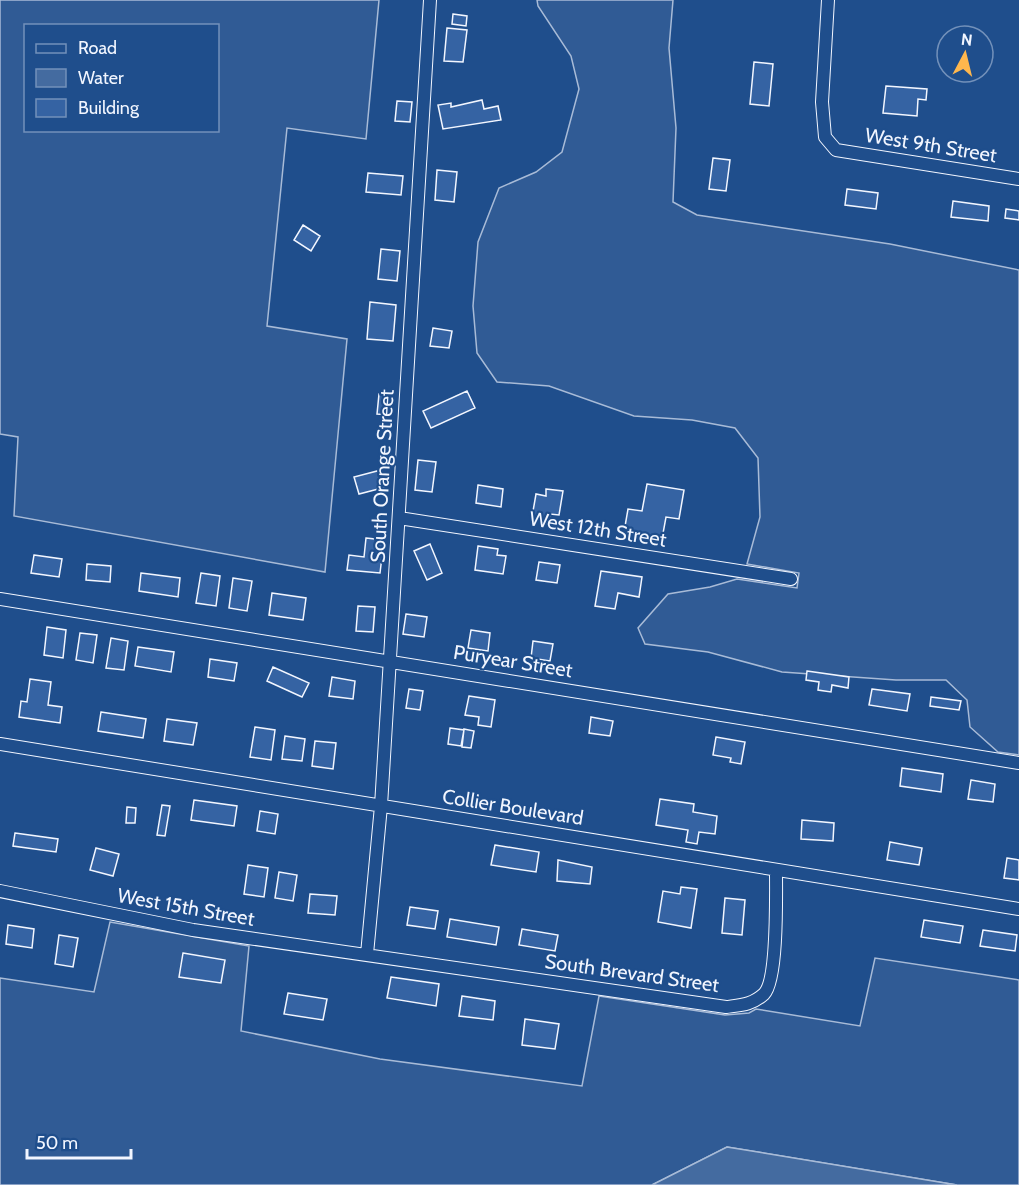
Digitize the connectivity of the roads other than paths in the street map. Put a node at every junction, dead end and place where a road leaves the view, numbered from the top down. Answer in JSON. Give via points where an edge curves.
{"nodes":[{"id":1,"x":430,"y":0,"type":"edge"},
{"id":2,"x":828,"y":0,"type":"edge"},
{"id":3,"x":1019,"y":179,"type":"edge"},
{"id":4,"x":399,"y":518,"type":"junction"},
{"id":5,"x":791,"y":579,"type":"dead end"},
{"id":6,"x":0,"y":599,"type":"edge"},
{"id":7,"x":390,"y":661,"type":"junction"},
{"id":8,"x":0,"y":744,"type":"edge"},
{"id":9,"x":1019,"y":763,"type":"edge"},
{"id":10,"x":381,"y":806,"type":"junction"},
{"id":11,"x":776,"y":870,"type":"junction"},
{"id":12,"x":0,"y":891,"type":"edge"},
{"id":13,"x":1019,"y":909,"type":"edge"},
{"id":14,"x":367,"y":954,"type":"junction"}],
"edges":[{"from":1,"to":4,"type":"street","name":"South Orange Street"},
{"from":2,"to":3,"type":"street","name":"West 9th Street","via":[[822,102],[825,137],[836,150]]},
{"from":4,"to":5,"type":"street","name":"West 12th Street"},
{"from":4,"to":7,"type":"street","name":"South Orange Street"},
{"from":6,"to":7,"type":"street","name":"Puryear Street"},
{"from":7,"to":9,"type":"street","name":"Puryear Street"},
{"from":7,"to":10,"type":"street","name":"South Orange Street"},
{"from":8,"to":10,"type":"street","name":"Collier Boulevard"},
{"from":10,"to":11,"type":"street","name":"Collier Boulevard"},
{"from":10,"to":14,"type":"street","name":"South Orange Street"},
{"from":11,"to":13,"type":"street","name":"Collier Boulevard"},
{"from":11,"to":14,"type":"street","name":"South Brevard Street","via":[[774,964],[766,992],[749,1005],[726,1007]]},
{"from":12,"to":14,"type":"street","name":"West 15th Street","via":[[193,930]]}]}
